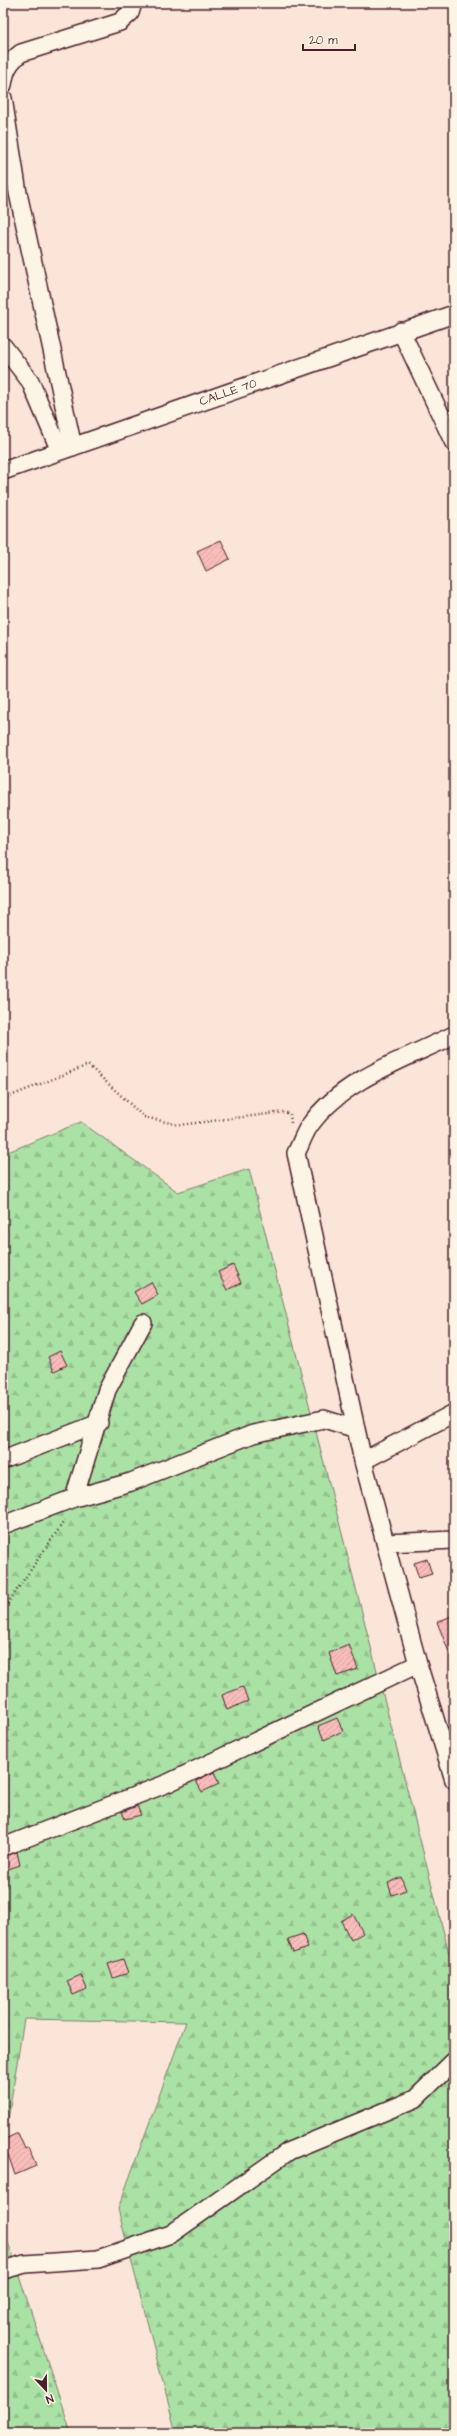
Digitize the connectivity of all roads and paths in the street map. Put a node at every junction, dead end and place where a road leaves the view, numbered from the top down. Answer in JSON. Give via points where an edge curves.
{"nodes":[{"id":1,"x":133,"y":3,"type":"edge"},
{"id":2,"x":3,"y":85,"type":"edge"},
{"id":3,"x":3,"y":98,"type":"edge"},
{"id":4,"x":454,"y":314,"type":"edge"},
{"id":5,"x":401,"y":331,"type":"junction"},
{"id":6,"x":3,"y":346,"type":"edge"},
{"id":7,"x":454,"y":443,"type":"edge"},
{"id":8,"x":67,"y":449,"type":"junction"},
{"id":9,"x":3,"y":472,"type":"edge"},
{"id":10,"x":454,"y":1035,"type":"edge"},
{"id":11,"x":3,"y":1099,"type":"edge"},
{"id":12,"x":296,"y":1153,"type":"junction"},
{"id":13,"x":143,"y":1323,"type":"dead end"},
{"id":14,"x":454,"y":1413,"type":"edge"},
{"id":15,"x":99,"y":1423,"type":"junction"},
{"id":16,"x":356,"y":1429,"type":"junction"},
{"id":17,"x":3,"y":1460,"type":"edge"},
{"id":18,"x":363,"y":1461,"type":"junction"},
{"id":19,"x":74,"y":1498,"type":"junction"},
{"id":20,"x":3,"y":1525,"type":"edge"},
{"id":21,"x":454,"y":1540,"type":"edge"},
{"id":22,"x":385,"y":1542,"type":"junction"},
{"id":23,"x":3,"y":1610,"type":"edge"},
{"id":24,"x":418,"y":1664,"type":"junction"},
{"id":25,"x":454,"y":1780,"type":"edge"},
{"id":26,"x":3,"y":1847,"type":"edge"},
{"id":27,"x":454,"y":2061,"type":"edge"},
{"id":28,"x":3,"y":2270,"type":"edge"}],
"edges":[{"from":1,"to":2,"type":"street","via":[[130,13],[120,22],[21,53],[12,60],[5,71]]},
{"from":3,"to":8,"type":"street","via":[[18,193]]},
{"from":4,"to":5,"type":"street","name":"CALLE 70"},
{"from":5,"to":7,"type":"street"},
{"from":5,"to":8,"type":"street","name":"CALLE 70"},
{"from":6,"to":8,"type":"street","via":[[30,382]]},
{"from":8,"to":9,"type":"street","name":"CALLE 70"},
{"from":10,"to":12,"type":"street","via":[[354,1084],[332,1101],[310,1126]]},
{"from":11,"to":12,"type":"path","via":[[88,1065],[144,1117],[179,1125],[284,1112],[290,1114]]},
{"from":12,"to":16,"type":"street"},
{"from":13,"to":15,"type":"street","via":[[107,1390]]},
{"from":14,"to":18,"type":"street"},
{"from":15,"to":17,"type":"street"},
{"from":15,"to":19,"type":"street"},
{"from":16,"to":18,"type":"street"},
{"from":16,"to":19,"type":"street","via":[[324,1419],[253,1434],[131,1482]]},
{"from":18,"to":22,"type":"street"},
{"from":19,"to":20,"type":"street"},
{"from":19,"to":23,"type":"path","via":[[68,1517]]},
{"from":21,"to":22,"type":"street"},
{"from":22,"to":24,"type":"street"},
{"from":24,"to":25,"type":"street"},
{"from":24,"to":26,"type":"street","via":[[168,1783]]},
{"from":27,"to":28,"type":"street","via":[[415,2099],[289,2151],[170,2234],[98,2259],[25,2264]]}]}
